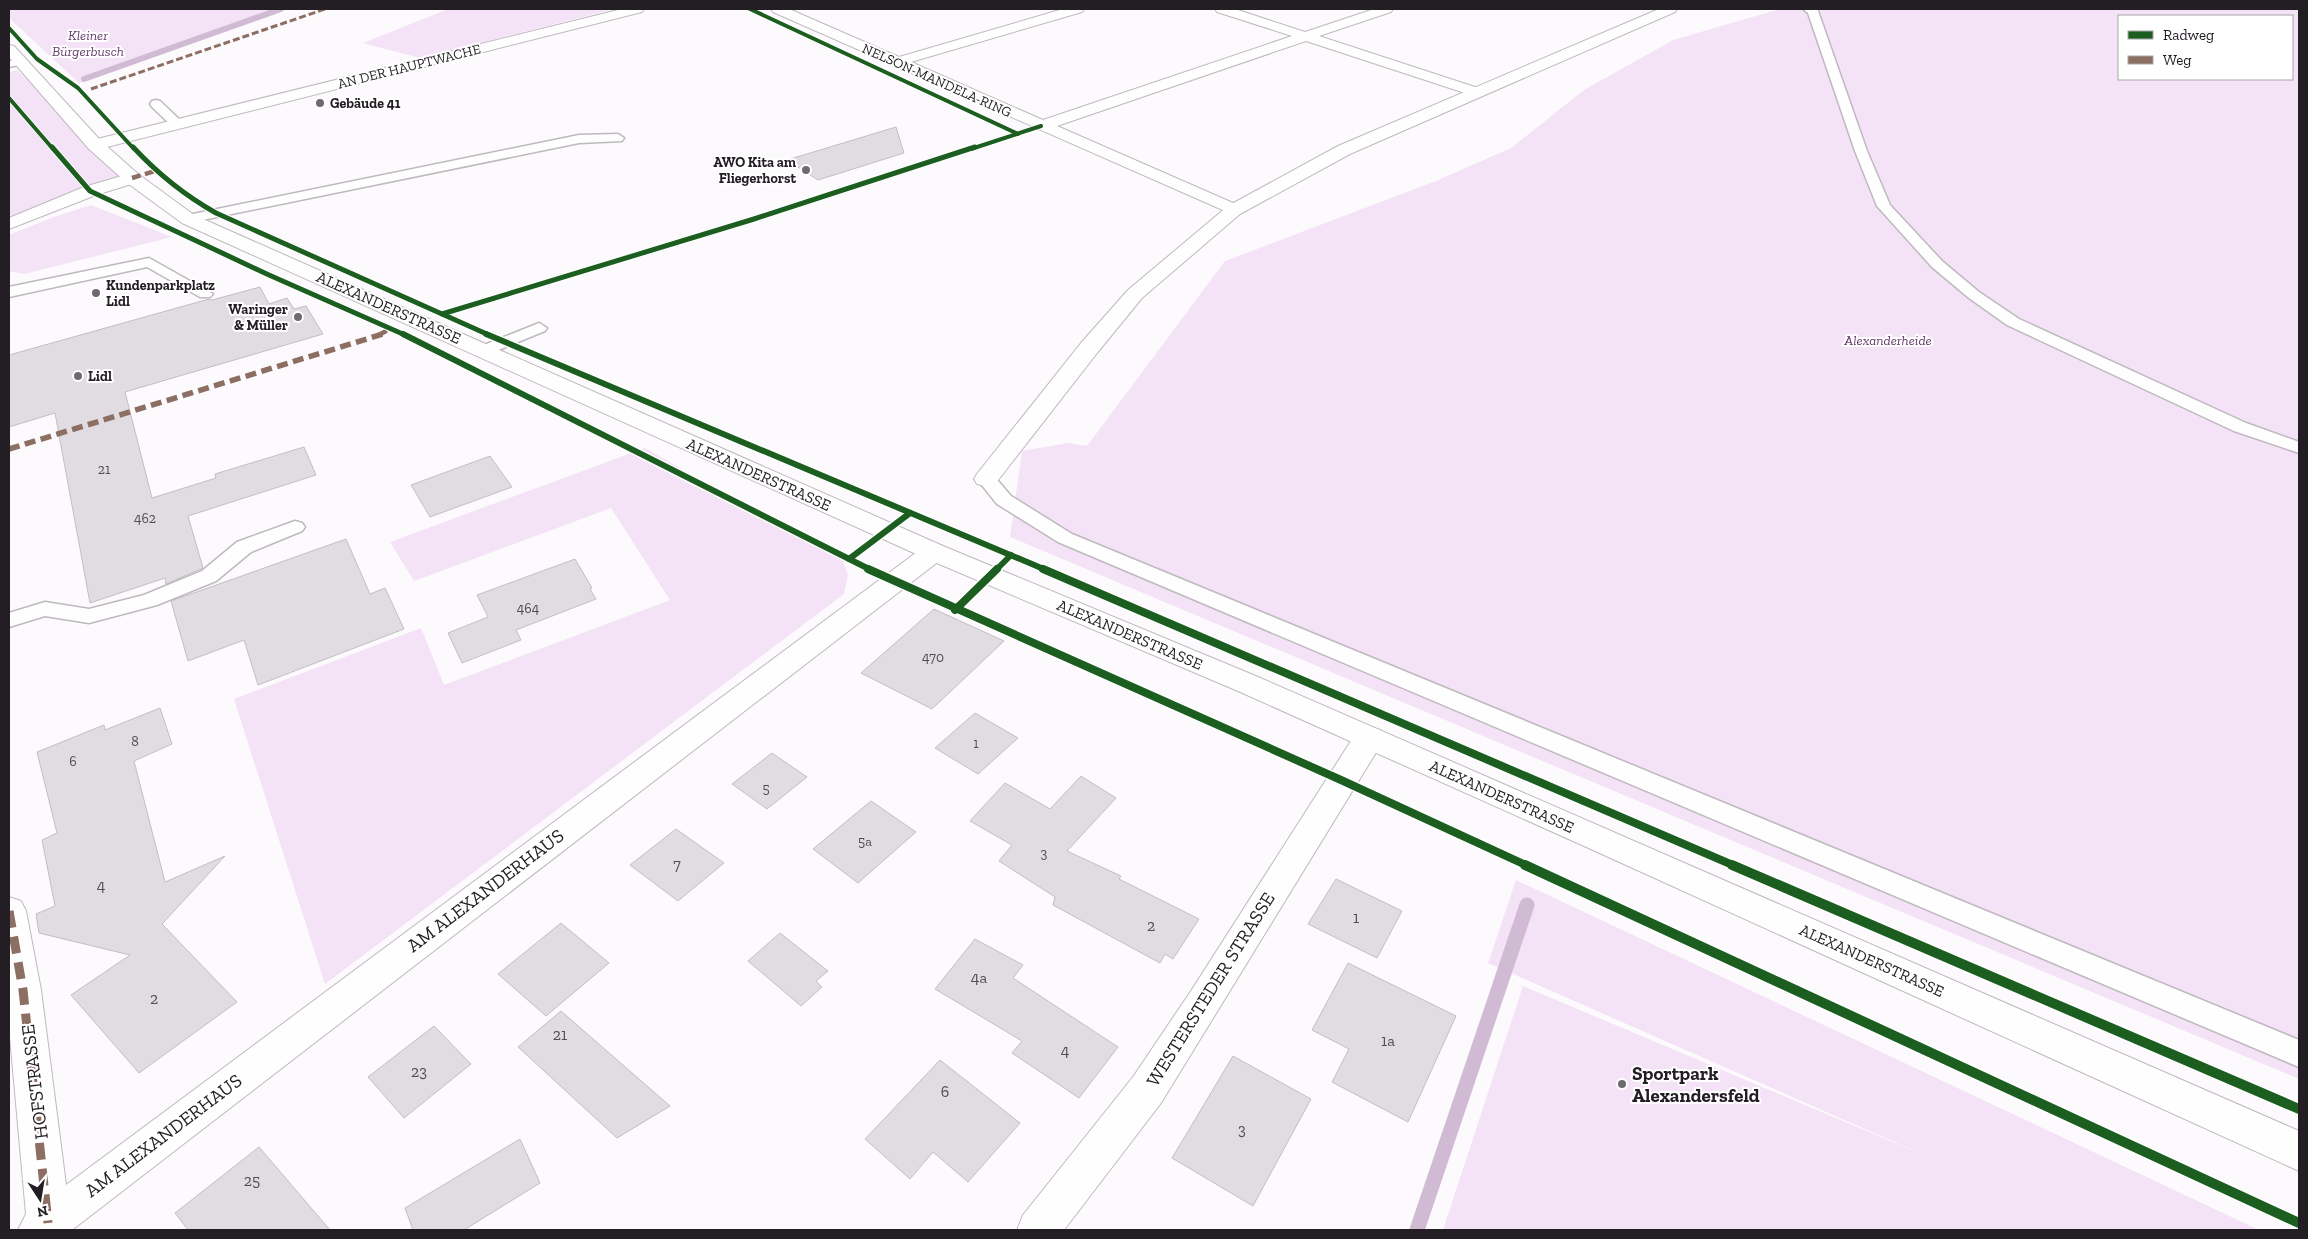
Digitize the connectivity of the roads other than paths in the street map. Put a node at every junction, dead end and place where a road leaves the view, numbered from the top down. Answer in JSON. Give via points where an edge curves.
{"nodes":[{"id":1,"x":637,"y":9,"type":"edge"},
{"id":2,"x":778,"y":9,"type":"edge"},
{"id":3,"x":1077,"y":9,"type":"edge"},
{"id":4,"x":1222,"y":9,"type":"edge"},
{"id":5,"x":1386,"y":9,"type":"edge"},
{"id":6,"x":1670,"y":9,"type":"edge"},
{"id":7,"x":1808,"y":9,"type":"edge"},
{"id":8,"x":1307,"y":36,"type":"junction"},
{"id":9,"x":9,"y":49,"type":"edge"},
{"id":10,"x":897,"y":62,"type":"junction"},
{"id":11,"x":14,"y":63,"type":"edge"},
{"id":12,"x":1476,"y":92,"type":"junction"},
{"id":13,"x":156,"y":104,"type":"dead end"},
{"id":14,"x":177,"y":124,"type":"junction"},
{"id":15,"x":1041,"y":126,"type":"junction"},
{"id":16,"x":618,"y":138,"type":"dead end"},
{"id":17,"x":95,"y":145,"type":"junction"},
{"id":18,"x":132,"y":178,"type":"junction"},
{"id":19,"x":1234,"y":210,"type":"junction"},
{"id":20,"x":188,"y":219,"type":"junction"},
{"id":21,"x":9,"y":224,"type":"edge"},
{"id":22,"x":9,"y":292,"type":"edge"},
{"id":23,"x":205,"y":294,"type":"dead end"},
{"id":24,"x":539,"y":328,"type":"dead end"},
{"id":25,"x":485,"y":350,"type":"junction"},
{"id":26,"x":2299,"y":448,"type":"edge"},
{"id":27,"x":986,"y":479,"type":"joint"},
{"id":28,"x":295,"y":526,"type":"dead end"},
{"id":29,"x":934,"y":552,"type":"junction"},
{"id":30,"x":9,"y":620,"type":"edge"},
{"id":31,"x":1369,"y":738,"type":"junction"},
{"id":32,"x":9,"y":911,"type":"edge"},
{"id":33,"x":2299,"y":1054,"type":"edge"},
{"id":34,"x":2299,"y":1151,"type":"edge"},
{"id":35,"x":45,"y":1228,"type":"edge"},
{"id":36,"x":1038,"y":1230,"type":"edge"}],
"edges":[{"from":1,"to":14,"type":"street","name":"AN DER HAUPTWACHE"},
{"from":2,"to":10,"type":"street","name":"NELSON-MANDELA-RING"},
{"from":3,"to":10,"type":"street"},
{"from":4,"to":8,"type":"street"},
{"from":5,"to":8,"type":"street"},
{"from":6,"to":12,"type":"street"},
{"from":7,"to":26,"type":"lane","via":[[1813,11],[1861,151],[1884,206],[1937,264],[2013,322],[2240,427]]},
{"from":8,"to":12,"type":"street"},
{"from":8,"to":15,"type":"street"},
{"from":9,"to":11,"type":"street","name":"ALEXANDERSTRASSE"},
{"from":10,"to":15,"type":"street","name":"NELSON-MANDELA-RING"},
{"from":11,"to":17,"type":"street","name":"ALEXANDERSTRASSE"},
{"from":12,"to":19,"type":"street","via":[[1344,150]]},
{"from":13,"to":14,"type":"lane"},
{"from":14,"to":17,"type":"street","name":"AN DER HAUPTWACHE"},
{"from":15,"to":19,"type":"street","name":"NELSON-MANDELA-RING"},
{"from":16,"to":20,"type":"lane","via":[[579,139]]},
{"from":17,"to":18,"type":"street","name":"ALEXANDERSTRASSE"},
{"from":18,"to":20,"type":"street","name":"ALEXANDERSTRASSE"},
{"from":18,"to":21,"type":"street","via":[[90,191]]},
{"from":19,"to":27,"type":"street","via":[[1136,294]]},
{"from":20,"to":25,"type":"street","name":"ALEXANDERSTRASSE"},
{"from":22,"to":23,"type":"lane","via":[[148,262]]},
{"from":24,"to":25,"type":"lane"},
{"from":25,"to":29,"type":"street","name":"ALEXANDERSTRASSE"},
{"from":27,"to":33,"type":"lane","via":[[1004,500],[1065,538]]},
{"from":28,"to":30,"type":"lane","via":[[244,547],[209,576],[150,600],[89,616],[45,609]]},
{"from":29,"to":31,"type":"street","name":"ALEXANDERSTRASSE"},
{"from":29,"to":35,"type":"street","name":"AM ALEXANDERHAUS"},
{"from":31,"to":34,"type":"street","name":"ALEXANDERSTRASSE"},
{"from":31,"to":36,"type":"street","name":"WESTERSTEDER STRASSE","via":[[1146,1091]]},
{"from":32,"to":35,"type":"street","name":"HOFSTRASSE","via":[[23,990]]}]}
